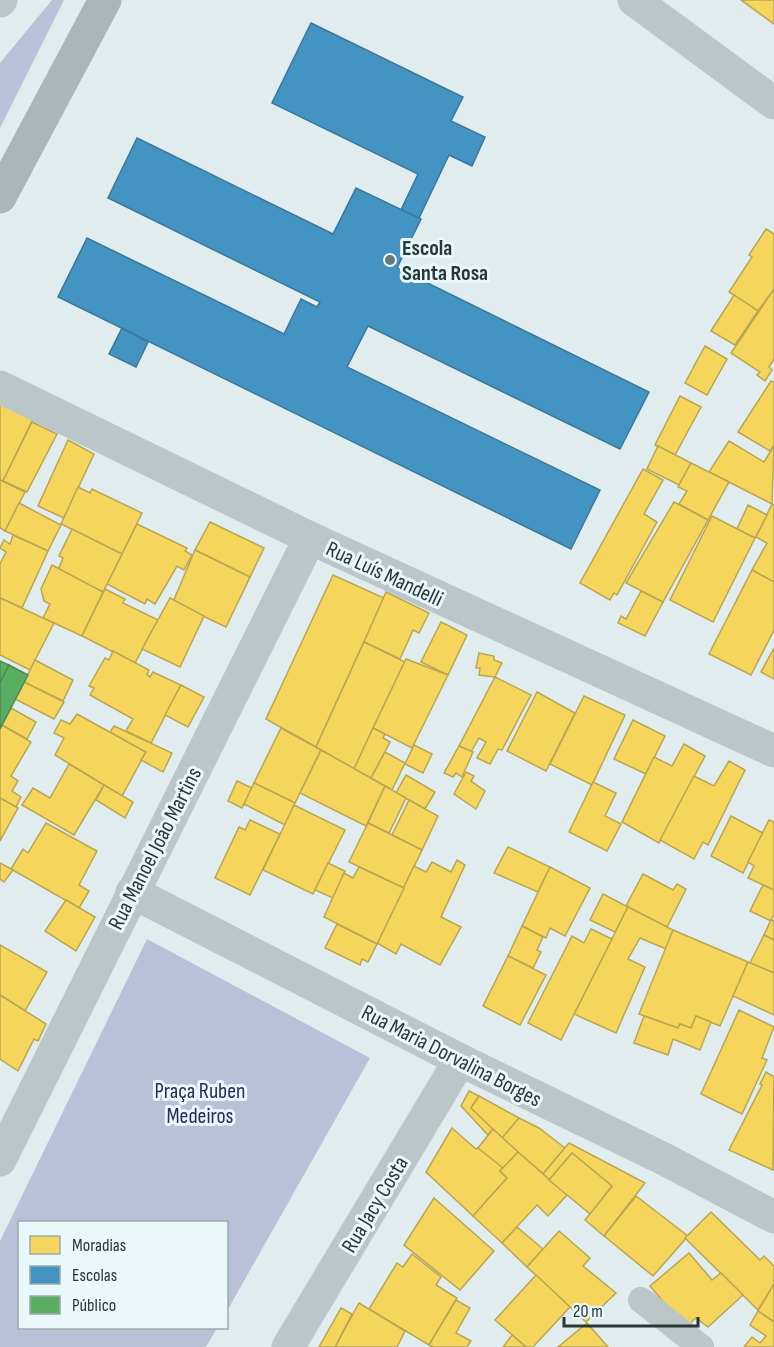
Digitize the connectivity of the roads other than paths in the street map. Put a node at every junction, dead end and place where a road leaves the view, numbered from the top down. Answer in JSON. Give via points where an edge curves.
{"nodes":[{"id":1,"x":105,"y":0,"type":"edge"},
{"id":2,"x":634,"y":0,"type":"edge"},
{"id":3,"x":774,"y":103,"type":"edge"},
{"id":4,"x":0,"y":197,"type":"edge"},
{"id":5,"x":0,"y":387,"type":"edge"},
{"id":6,"x":310,"y":538,"type":"junction"},
{"id":7,"x":774,"y":751,"type":"edge"},
{"id":8,"x":132,"y":892,"type":"junction"},
{"id":9,"x":460,"y":1060,"type":"junction"},
{"id":10,"x":0,"y":1160,"type":"edge"},
{"id":11,"x":774,"y":1217,"type":"edge"},
{"id":12,"x":641,"y":1300,"type":"dead end"},
{"id":13,"x":288,"y":1347,"type":"edge"},
{"id":14,"x":700,"y":1347,"type":"edge"}],
"edges":[{"from":1,"to":4,"type":"street"},
{"from":2,"to":3,"type":"street"},
{"from":5,"to":6,"type":"street","name":"Rua Luís Mandelli"},
{"from":6,"to":7,"type":"street","name":"Rua Luís Mandelli"},
{"from":6,"to":8,"type":"street","name":"Rua Manoel João Martins"},
{"from":8,"to":9,"type":"street","name":"Rua Maria Dorvalina Borges"},
{"from":8,"to":10,"type":"street","name":"Rua Manoel João Martins"},
{"from":9,"to":11,"type":"street","name":"Rua Maria Dorvalina Borges"},
{"from":9,"to":13,"type":"street","name":"Rua Jacy Costa"},
{"from":12,"to":14,"type":"lane"}]}
